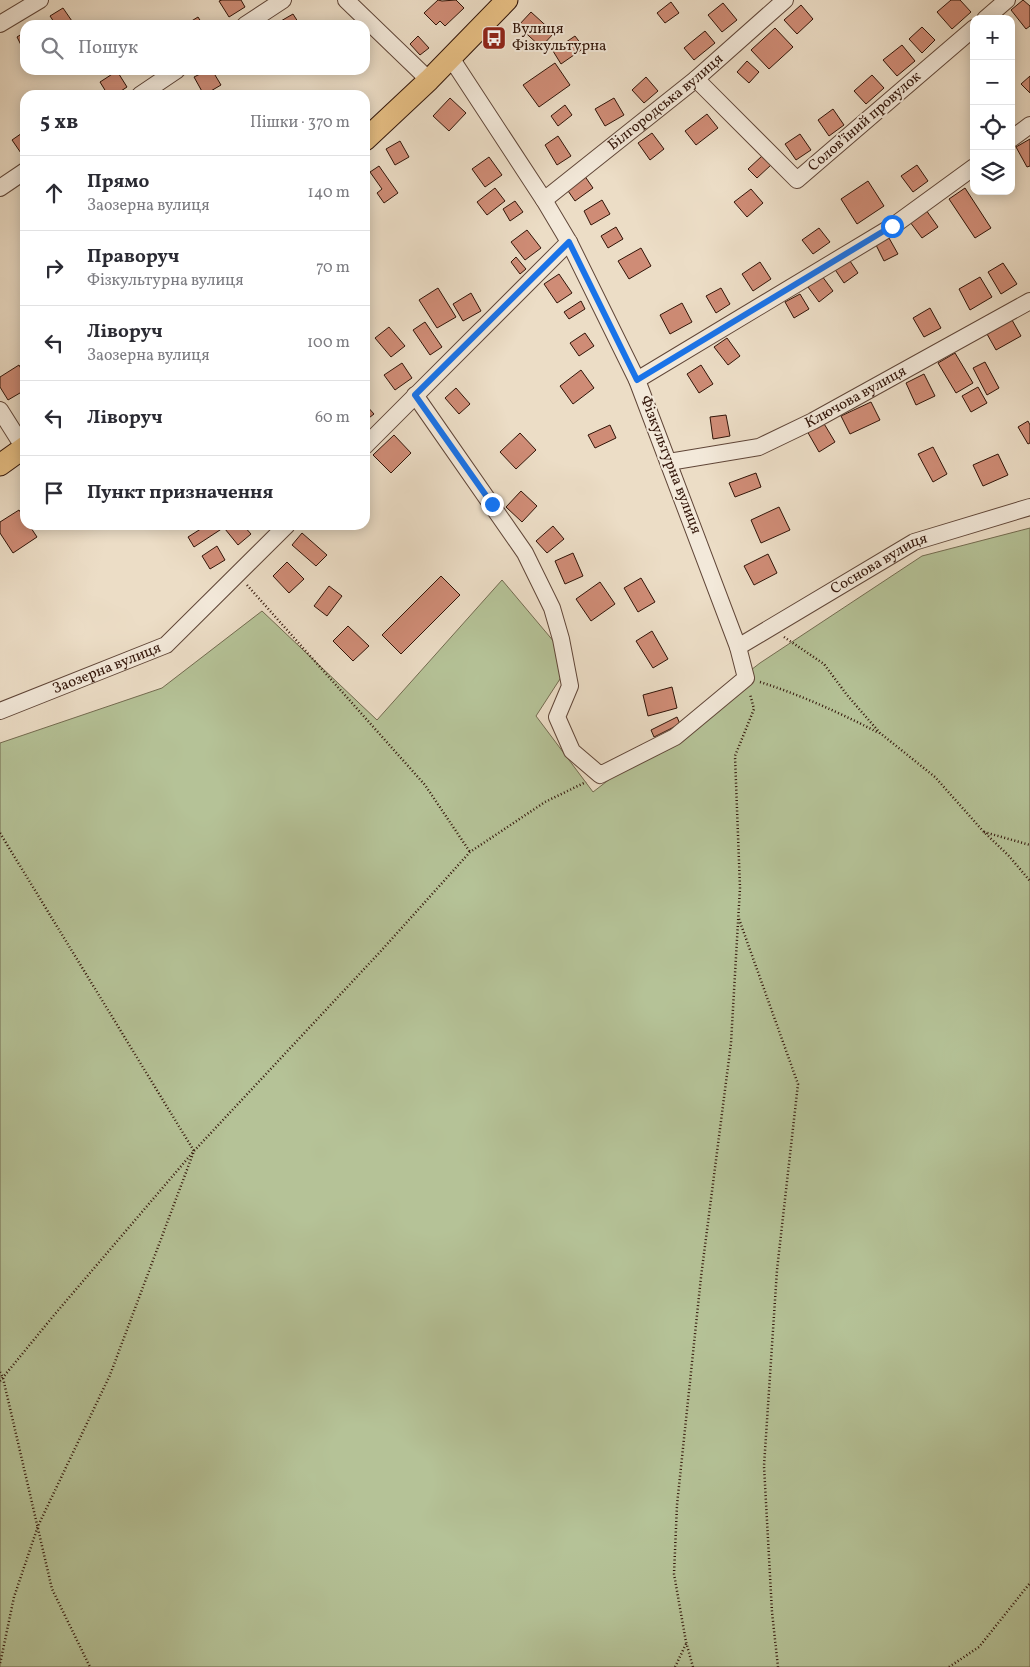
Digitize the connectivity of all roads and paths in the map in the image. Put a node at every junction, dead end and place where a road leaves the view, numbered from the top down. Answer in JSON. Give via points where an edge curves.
{"nodes":[{"id":1,"x":40,"y":0,"type":"edge"},
{"id":2,"x":283,"y":0,"type":"edge"},
{"id":3,"x":346,"y":0,"type":"edge"},
{"id":4,"x":507,"y":0,"type":"edge"},
{"id":5,"x":785,"y":0,"type":"edge"},
{"id":6,"x":1007,"y":0,"type":"edge"},
{"id":7,"x":990,"y":15,"type":"edge"},
{"id":8,"x":253,"y":20,"type":"edge"},
{"id":9,"x":367,"y":20,"type":"edge"},
{"id":10,"x":370,"y":23,"type":"edge"},
{"id":11,"x":0,"y":24,"type":"edge"},
{"id":12,"x":970,"y":31,"type":"edge"},
{"id":13,"x":451,"y":58,"type":"junction"},
{"id":14,"x":170,"y":75,"type":"edge"},
{"id":15,"x":696,"y":79,"type":"junction"},
{"id":16,"x":429,"y":80,"type":"junction"},
{"id":17,"x":148,"y":90,"type":"edge"},
{"id":18,"x":1030,"y":125,"type":"edge"},
{"id":19,"x":370,"y":135,"type":"edge"},
{"id":20,"x":1015,"y":136,"type":"edge"},
{"id":21,"x":970,"y":169,"type":"edge"},
{"id":22,"x":20,"y":174,"type":"edge"},
{"id":23,"x":0,"y":188,"type":"edge"},
{"id":24,"x":544,"y":200,"type":"junction"},
{"id":25,"x":569,"y":242,"type":"junction"},
{"id":26,"x":1030,"y":301,"type":"edge"},
{"id":27,"x":637,"y":380,"type":"junction"},
{"id":28,"x":415,"y":395,"type":"junction"},
{"id":29,"x":0,"y":410,"type":"edge"},
{"id":30,"x":20,"y":440,"type":"edge"},
{"id":31,"x":370,"y":441,"type":"edge"},
{"id":32,"x":20,"y":451,"type":"edge"},
{"id":33,"x":669,"y":462,"type":"junction"},
{"id":34,"x":0,"y":465,"type":"edge"},
{"id":35,"x":1030,"y":507,"type":"edge"},
{"id":36,"x":282,"y":530,"type":"edge"},
{"id":37,"x":237,"y":574,"type":"junction"},
{"id":38,"x":770,"y":628,"type":"junction"},
{"id":39,"x":738,"y":647,"type":"junction"},
{"id":40,"x":746,"y":678,"type":"junction"},
{"id":41,"x":0,"y":711,"type":"edge"},
{"id":42,"x":880,"y":734,"type":"junction"},
{"id":43,"x":600,"y":775,"type":"junction"},
{"id":44,"x":983,"y":831,"type":"junction"},
{"id":45,"x":0,"y":833,"type":"edge"},
{"id":46,"x":1030,"y":845,"type":"edge"},
{"id":47,"x":470,"y":852,"type":"junction"},
{"id":48,"x":1030,"y":881,"type":"edge"},
{"id":49,"x":738,"y":918,"type":"junction"},
{"id":50,"x":194,"y":1151,"type":"junction"},
{"id":51,"x":0,"y":1372,"type":"edge"},
{"id":52,"x":3,"y":1378,"type":"junction"},
{"id":53,"x":0,"y":1381,"type":"edge"},
{"id":54,"x":38,"y":1526,"type":"junction"},
{"id":55,"x":1030,"y":1583,"type":"edge"},
{"id":56,"x":686,"y":1642,"type":"junction"},
{"id":57,"x":0,"y":1664,"type":"edge"},
{"id":58,"x":90,"y":1667,"type":"edge"},
{"id":59,"x":675,"y":1667,"type":"edge"},
{"id":60,"x":693,"y":1667,"type":"edge"},
{"id":61,"x":778,"y":1667,"type":"edge"},
{"id":62,"x":949,"y":1667,"type":"edge"}],
"edges":[{"from":1,"to":11,"type":"street"},
{"from":2,"to":8,"type":"street"},
{"from":3,"to":9,"type":"street"},
{"from":4,"to":13,"type":"main road"},
{"from":5,"to":15,"type":"street","name":"Білгородська вулиця"},
{"from":6,"to":7,"type":"street"},
{"from":10,"to":16,"type":"street"},
{"from":12,"to":15,"type":"street","name":"Соловʼїний провулок","via":[[797,180]]},
{"from":13,"to":16,"type":"main road"},
{"from":13,"to":24,"type":"street","name":"Фізкультурна вулиця"},
{"from":14,"to":17,"type":"street"},
{"from":15,"to":24,"type":"street","name":"Білгородська вулиця"},
{"from":16,"to":19,"type":"main road"},
{"from":18,"to":20,"type":"street"},
{"from":21,"to":27,"type":"street","via":[[892,226]]},
{"from":22,"to":23,"type":"street"},
{"from":24,"to":25,"type":"street","name":"Фізкультурна вулиця"},
{"from":25,"to":27,"type":"street","name":"Фізкультурна вулиця"},
{"from":25,"to":28,"type":"street"},
{"from":26,"to":33,"type":"street","name":"Ключова вулиця","via":[[813,421],[759,447]]},
{"from":27,"to":33,"type":"street","name":"Фізкультурна вулиця"},
{"from":28,"to":31,"type":"street"},
{"from":28,"to":43,"type":"street","via":[[525,553],[552,608],[570,686],[557,717],[572,751]]},
{"from":29,"to":30,"type":"street"},
{"from":32,"to":34,"type":"main road"},
{"from":33,"to":39,"type":"street","name":"Фізкультурна вулиця"},
{"from":35,"to":38,"type":"street","name":"Соснова вулиця","via":[[914,542]]},
{"from":36,"to":37,"type":"street","name":"Заозерна вулиця"},
{"from":37,"to":41,"type":"street","name":"Заозерна вулиця","via":[[166,645]]},
{"from":37,"to":47,"type":"path","via":[[424,785]]},
{"from":38,"to":39,"type":"street","name":"Соснова вулиця"},
{"from":38,"to":42,"type":"path","via":[[824,664]]},
{"from":39,"to":40,"type":"street","name":"Фізкультурна вулиця"},
{"from":40,"to":42,"type":"path","via":[[788,691]]},
{"from":40,"to":43,"type":"street","via":[[675,737]]},
{"from":40,"to":49,"type":"path","via":[[754,709],[735,756],[740,888]]},
{"from":42,"to":44,"type":"path","via":[[935,777]]},
{"from":43,"to":47,"type":"path","via":[[545,802]]},
{"from":44,"to":46,"type":"path"},
{"from":44,"to":48,"type":"path"},
{"from":45,"to":50,"type":"path"},
{"from":47,"to":50,"type":"path"},
{"from":49,"to":56,"type":"path","via":[[731,1043],[701,1277],[677,1505],[674,1574]]},
{"from":49,"to":61,"type":"path","via":[[798,1084],[777,1270],[764,1466]]},
{"from":50,"to":52,"type":"path"},
{"from":50,"to":54,"type":"path","via":[[110,1375]]},
{"from":51,"to":52,"type":"path"},
{"from":52,"to":53,"type":"path"},
{"from":52,"to":54,"type":"path"},
{"from":54,"to":57,"type":"path","via":[[14,1597]]},
{"from":54,"to":58,"type":"path","via":[[52,1589]]},
{"from":55,"to":62,"type":"path","via":[[980,1646]]},
{"from":56,"to":59,"type":"path"},
{"from":56,"to":60,"type":"path"}]}
